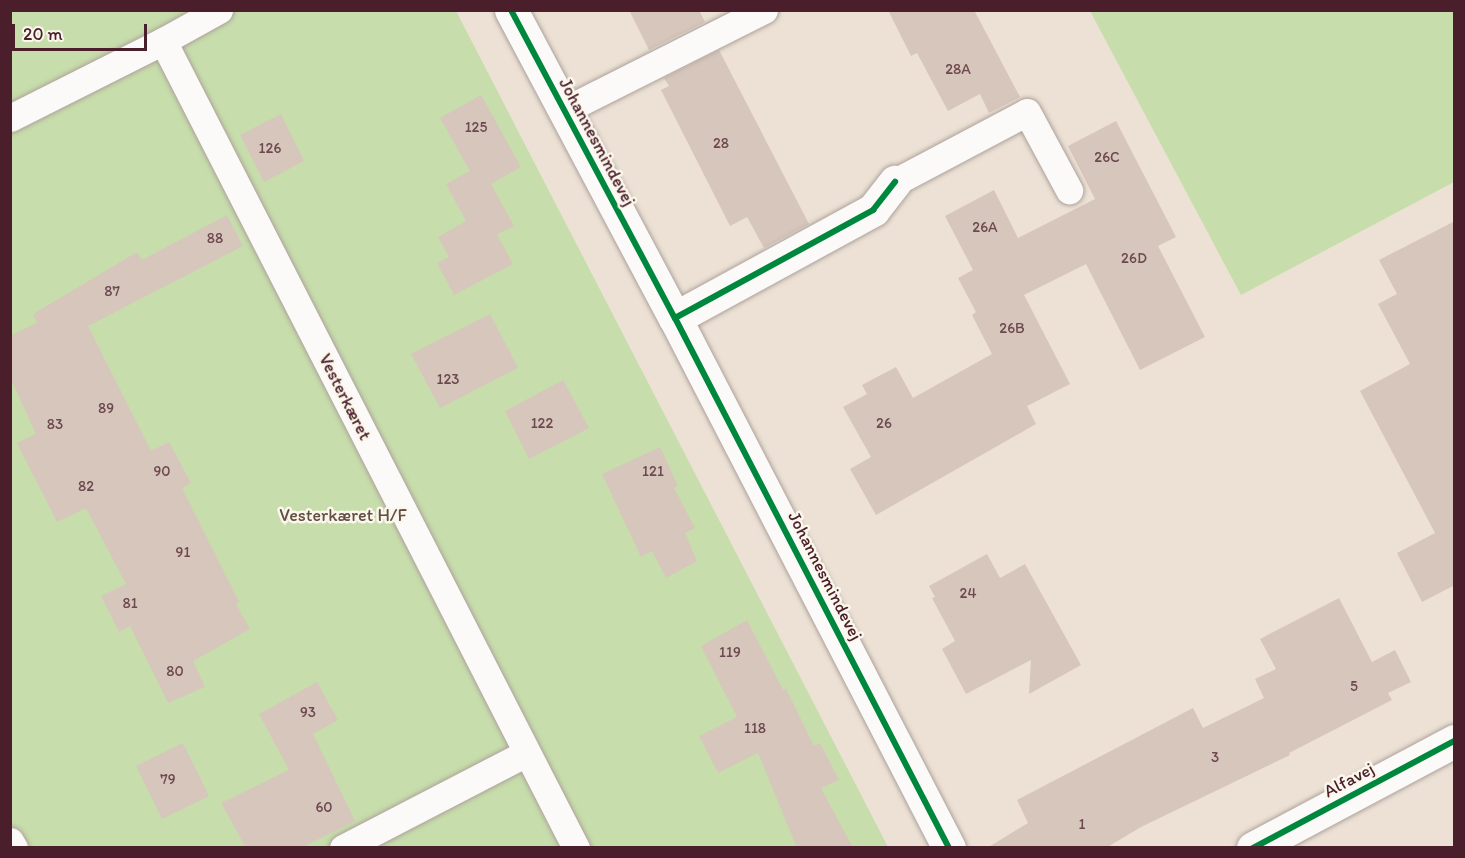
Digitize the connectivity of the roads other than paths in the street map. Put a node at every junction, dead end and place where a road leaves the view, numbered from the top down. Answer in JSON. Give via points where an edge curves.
{"nodes":[{"id":1,"x":219,"y":10,"type":"edge"},
{"id":2,"x":512,"y":10,"type":"edge"},
{"id":3,"x":764,"y":10,"type":"edge"},
{"id":4,"x":163,"y":41,"type":"junction"},
{"id":5,"x":563,"y":111,"type":"junction"},
{"id":6,"x":10,"y":118,"type":"edge"},
{"id":7,"x":895,"y":182,"type":"joint"},
{"id":8,"x":1069,"y":190,"type":"dead end"},
{"id":9,"x":675,"y":318,"type":"junction"},
{"id":10,"x":1455,"y":741,"type":"edge"},
{"id":11,"x":526,"y":753,"type":"junction"},
{"id":12,"x":10,"y":841,"type":"edge"},
{"id":13,"x":1256,"y":847,"type":"edge"},
{"id":14,"x":14,"y":848,"type":"edge"},
{"id":15,"x":343,"y":848,"type":"edge"},
{"id":16,"x":576,"y":848,"type":"edge"},
{"id":17,"x":949,"y":848,"type":"edge"}],
"edges":[{"from":1,"to":4,"type":"lane"},
{"from":2,"to":5,"type":"street","name":"Johannesmindevej"},
{"from":3,"to":5,"type":"lane","name":"Johannesmindevej"},
{"from":4,"to":6,"type":"lane"},
{"from":4,"to":11,"type":"lane","name":"Vesterkæret"},
{"from":5,"to":9,"type":"street","name":"Johannesmindevej"},
{"from":7,"to":8,"type":"lane","via":[[1027,112]]},
{"from":7,"to":9,"type":"street","via":[[873,210]]},
{"from":9,"to":17,"type":"street","name":"Johannesmindevej"},
{"from":10,"to":13,"type":"street","name":"Alfavej"},
{"from":11,"to":15,"type":"lane"},
{"from":11,"to":16,"type":"lane","name":"Vesterkæret"},
{"from":12,"to":14,"type":"lane"}]}
